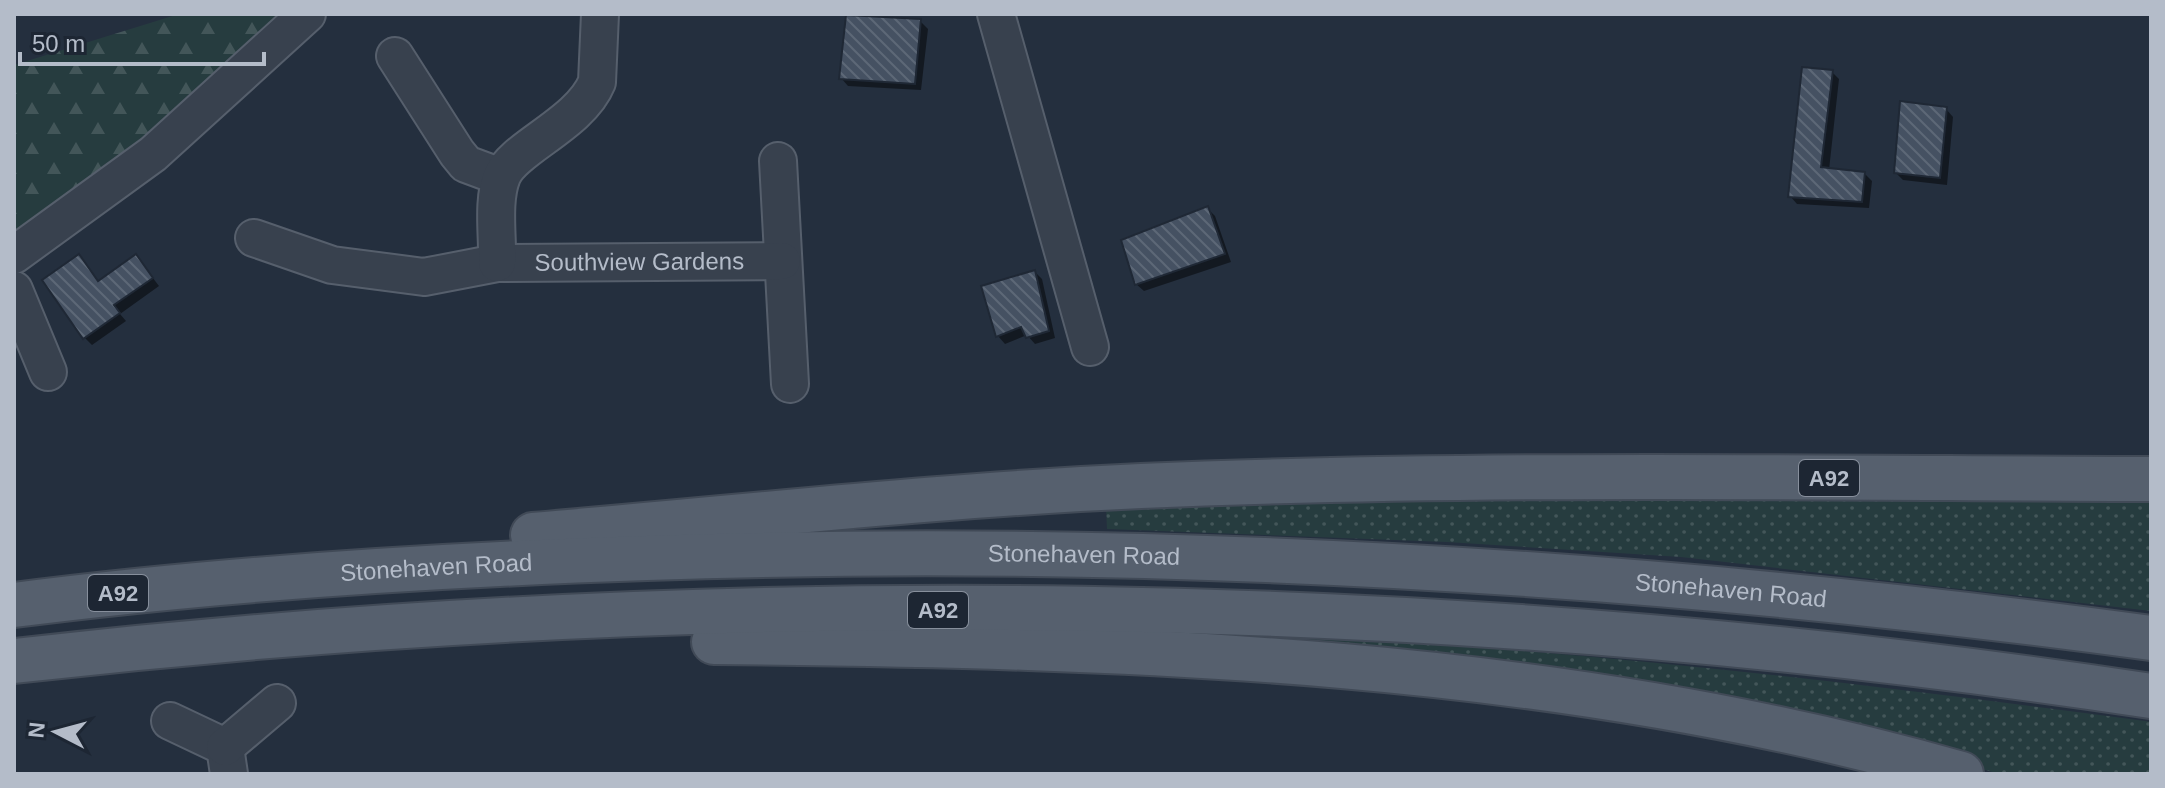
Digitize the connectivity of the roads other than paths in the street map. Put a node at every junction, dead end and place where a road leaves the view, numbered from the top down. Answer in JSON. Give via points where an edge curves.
{"nodes":[{"id":1,"x":307,"y":14,"type":"edge"},
{"id":2,"x":600,"y":14,"type":"edge"},
{"id":3,"x":996,"y":14,"type":"edge"},
{"id":4,"x":395,"y":56,"type":"dead end"},
{"id":5,"x":778,"y":161,"type":"dead end"},
{"id":6,"x":501,"y":177,"type":"junction"},
{"id":7,"x":254,"y":238,"type":"dead end"},
{"id":8,"x":14,"y":255,"type":"edge"},
{"id":9,"x":782,"y":261,"type":"junction"},
{"id":10,"x":497,"y":263,"type":"junction"},
{"id":11,"x":14,"y":290,"type":"edge"},
{"id":12,"x":1090,"y":347,"type":"dead end"},
{"id":13,"x":48,"y":372,"type":"dead end"},
{"id":14,"x":790,"y":384,"type":"dead end"},
{"id":15,"x":2151,"y":479,"type":"edge"},
{"id":16,"x":222,"y":582,"type":"junction"},
{"id":17,"x":14,"y":605,"type":"edge"},
{"id":18,"x":2151,"y":638,"type":"edge"},
{"id":19,"x":140,"y":650,"type":"junction"},
{"id":20,"x":14,"y":661,"type":"edge"},
{"id":21,"x":2151,"y":696,"type":"edge"},
{"id":22,"x":277,"y":703,"type":"dead end"},
{"id":23,"x":170,"y":721,"type":"dead end"},
{"id":24,"x":227,"y":760,"type":"edge"},
{"id":25,"x":1961,"y":774,"type":"edge"}],
"edges":[{"from":1,"to":8,"type":"street","via":[[153,154]]},
{"from":2,"to":6,"type":"street","via":[[593,92]]},
{"from":3,"to":12,"type":"street"},
{"from":4,"to":6,"type":"street","via":[[466,164]]},
{"from":5,"to":9,"type":"street"},
{"from":6,"to":10,"type":"street"},
{"from":7,"to":10,"type":"street","name":"Southview Gardens","via":[[332,265],[377,273],[424,277]]},
{"from":9,"to":10,"type":"street","name":"Southview Gardens"},
{"from":9,"to":14,"type":"street"},
{"from":11,"to":13,"type":"street"},
{"from":15,"to":16,"type":"main road","number":"A92","via":[[1407,479],[1046,491],[476,539]]},
{"from":16,"to":17,"type":"main road","name":"Stonehaven Road","number":"A92"},
{"from":16,"to":18,"type":"main road","name":"Stonehaven Road","number":"A92","via":[[747,555],[929,552],[1270,559],[1656,581]]},
{"from":19,"to":20,"type":"main road","number":"A92"},
{"from":19,"to":21,"type":"main road","number":"A92","via":[[337,632],[619,616],[1087,611],[1577,633],[1867,660]]},
{"from":19,"to":25,"type":"main road","number":"A92","via":[[819,643],[1322,662],[1632,701]]},
{"from":22,"to":24,"type":"street"},
{"from":23,"to":24,"type":"street"}]}
